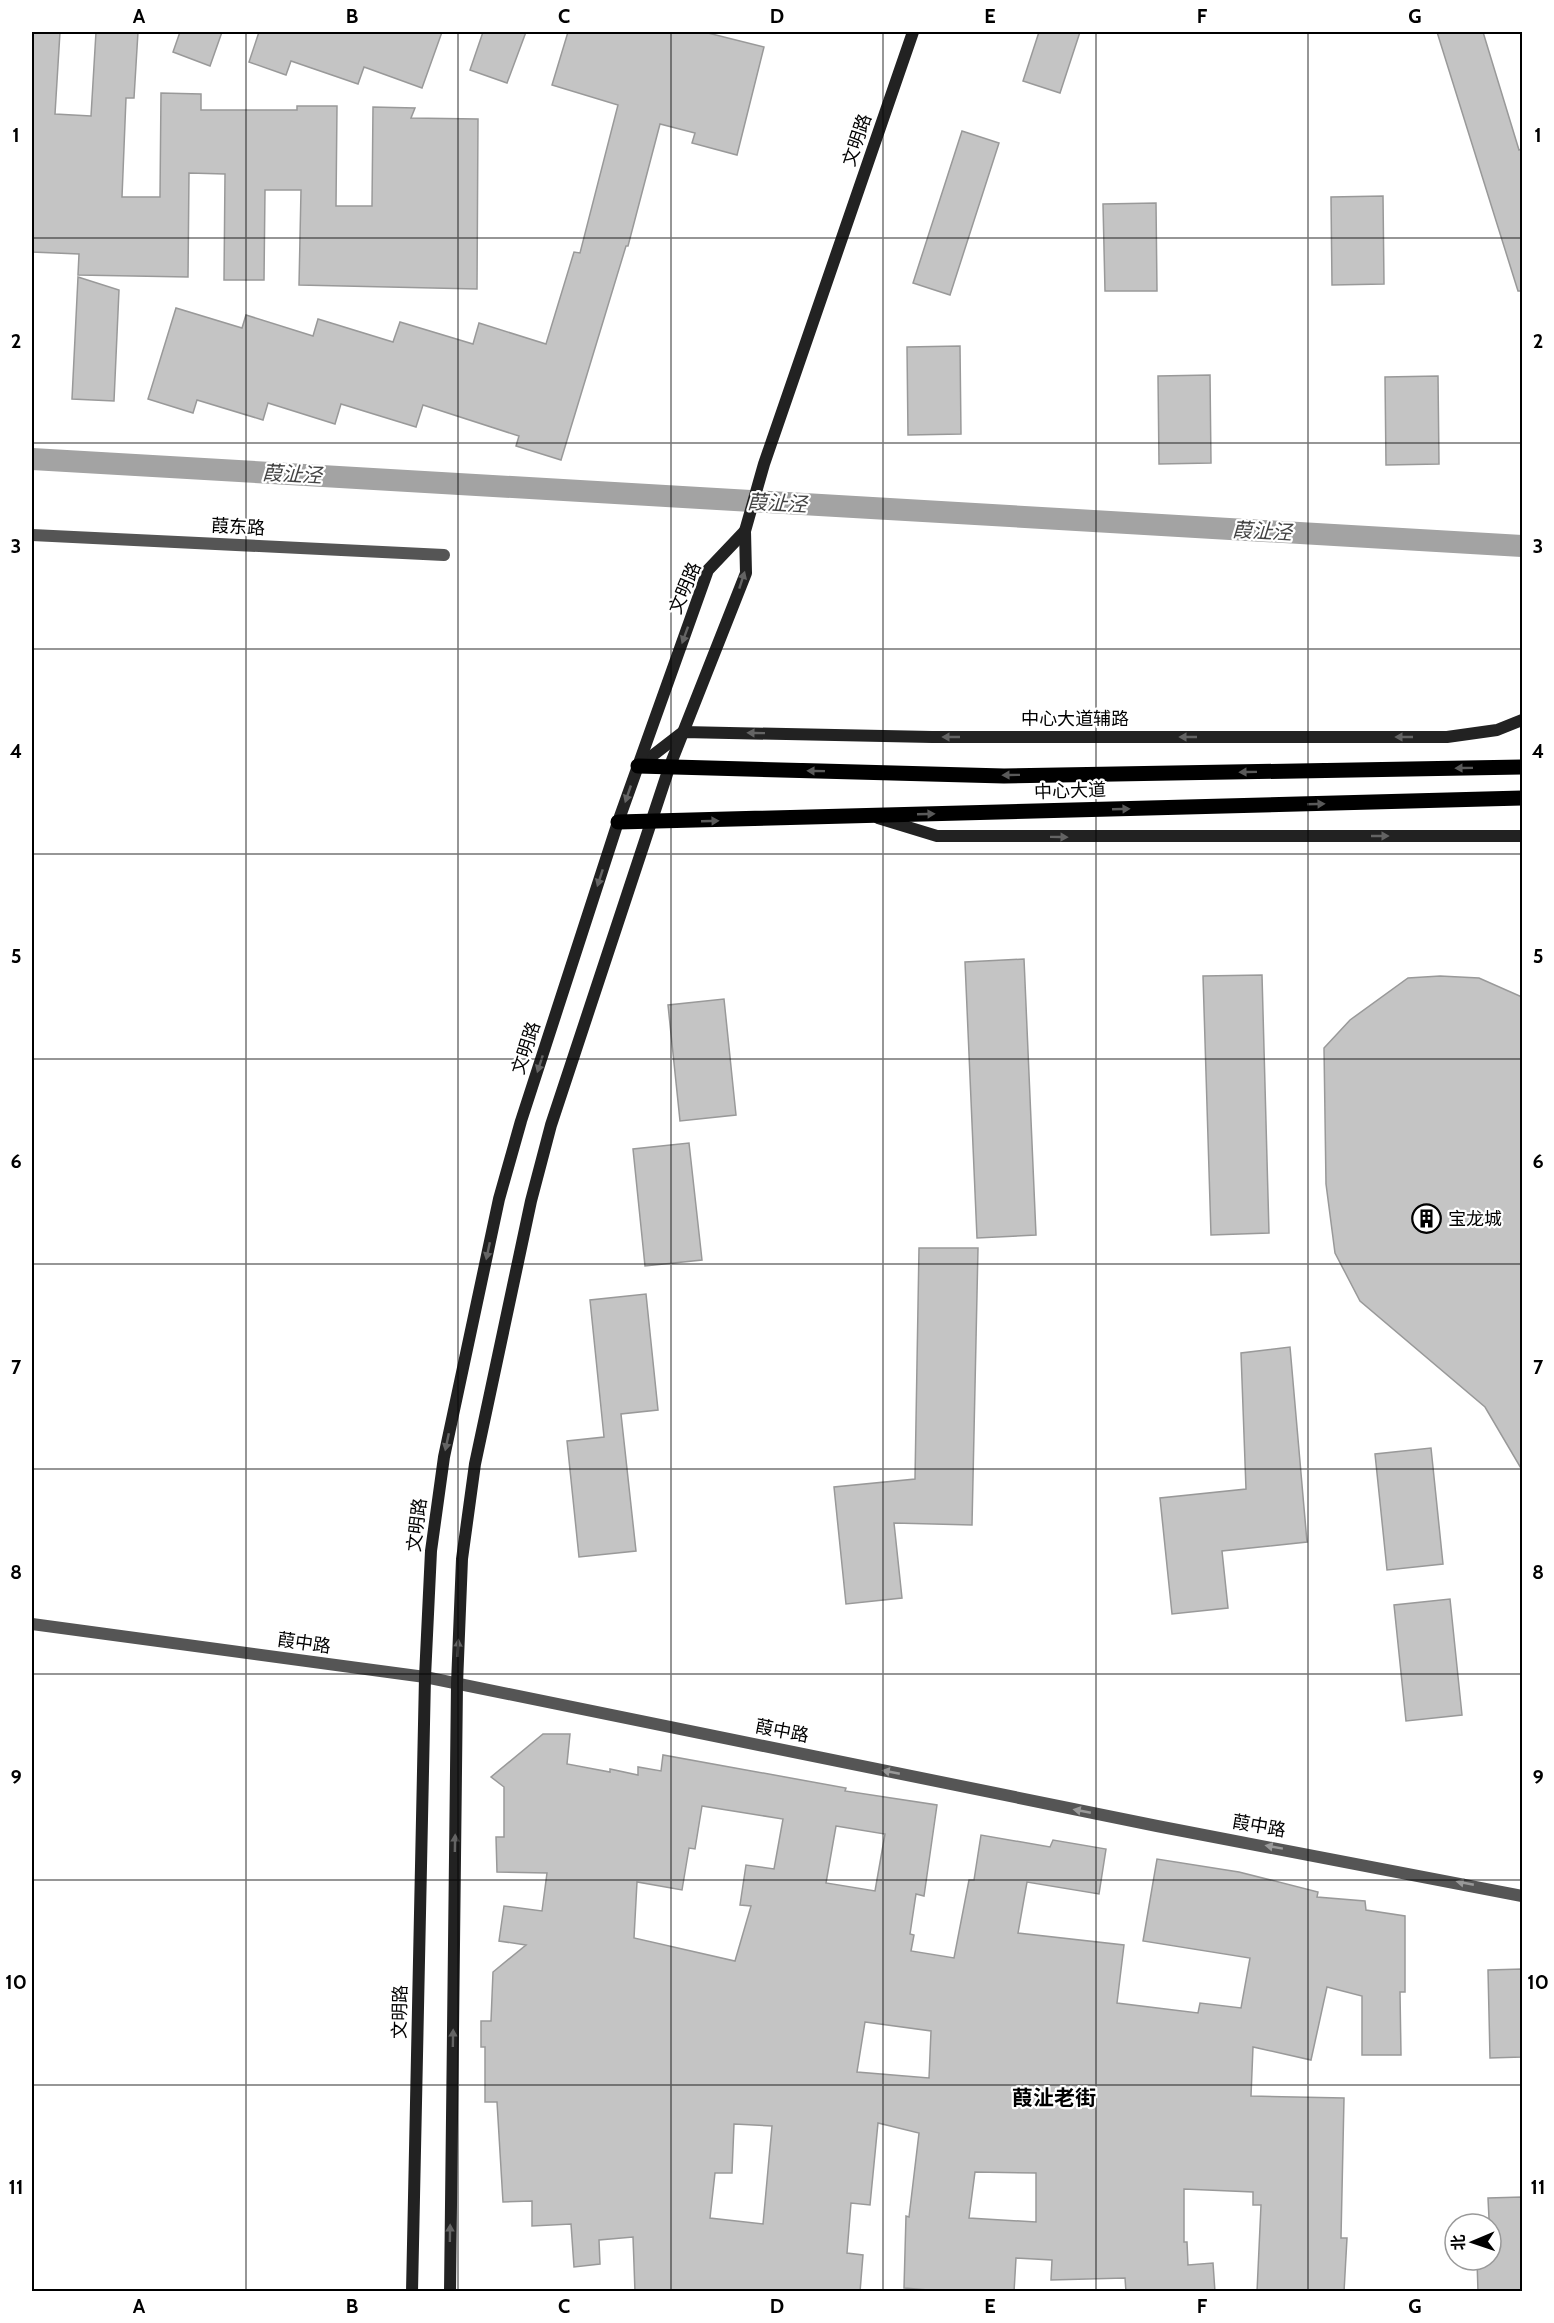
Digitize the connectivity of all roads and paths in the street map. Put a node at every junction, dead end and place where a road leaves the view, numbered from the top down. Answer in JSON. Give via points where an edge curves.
{"nodes":[{"id":1,"x":913,"y":32,"type":"edge"},
{"id":2,"x":745,"y":531,"type":"junction"},
{"id":3,"x":32,"y":534,"type":"edge"},
{"id":4,"x":444,"y":555,"type":"dead end"},
{"id":5,"x":1522,"y":720,"type":"edge"},
{"id":6,"x":683,"y":732,"type":"junction"},
{"id":7,"x":638,"y":766,"type":"junction"},
{"id":8,"x":1522,"y":767,"type":"edge"},
{"id":9,"x":669,"y":768,"type":"junction"},
{"id":10,"x":1522,"y":798,"type":"edge"},
{"id":11,"x":870,"y":815,"type":"junction"},
{"id":12,"x":618,"y":822,"type":"junction"},
{"id":13,"x":652,"y":823,"type":"junction"},
{"id":14,"x":1522,"y":836,"type":"edge"},
{"id":15,"x":32,"y":1624,"type":"edge"},
{"id":16,"x":425,"y":1677,"type":"junction"},
{"id":17,"x":457,"y":1684,"type":"junction"},
{"id":18,"x":1522,"y":1896,"type":"edge"},
{"id":19,"x":412,"y":2292,"type":"edge"},
{"id":20,"x":450,"y":2292,"type":"edge"}],
"edges":[{"from":1,"to":2,"type":"main road","name":"文明路","via":[[764,464]]},
{"from":6,"to":2,"type":"main road","one_way":true,"via":[[746,573]]},
{"from":2,"to":7,"type":"main road","name":"文明路","one_way":true,"via":[[708,570]]},
{"from":3,"to":4,"type":"street","name":"葭东路"},
{"from":5,"to":6,"type":"main road","name":"中心大道辅路","one_way":true,"via":[[1497,730],[1447,737],[932,737]]},
{"from":6,"to":7,"type":"main road"},
{"from":6,"to":9,"type":"main road"},
{"from":7,"to":9,"type":"main road","name":"中心大道"},
{"from":7,"to":12,"type":"main road","name":"文明路","one_way":true},
{"from":8,"to":9,"type":"main road","name":"中心大道","one_way":true,"via":[[1004,776]]},
{"from":9,"to":13,"type":"main road"},
{"from":11,"to":10,"type":"main road","name":"中心大道","one_way":true},
{"from":13,"to":11,"type":"main road","name":"中心大道","one_way":true},
{"from":11,"to":14,"type":"main road","one_way":true,"via":[[937,836]]},
{"from":12,"to":13,"type":"main road","name":"中心大道"},
{"from":12,"to":16,"type":"main road","name":"文明路","one_way":true,"via":[[499,1198],[444,1456],[431,1551]]},
{"from":17,"to":13,"type":"main road","one_way":true,"via":[[462,1559],[475,1464],[531,1201],[551,1125]]},
{"from":15,"to":16,"type":"street","name":"葭中路"},
{"from":16,"to":17,"type":"street","name":"葭中路"},
{"from":16,"to":19,"type":"main road","name":"文明路"},
{"from":18,"to":17,"type":"street","name":"葭中路","one_way":true},
{"from":20,"to":17,"type":"main road","one_way":true}]}
